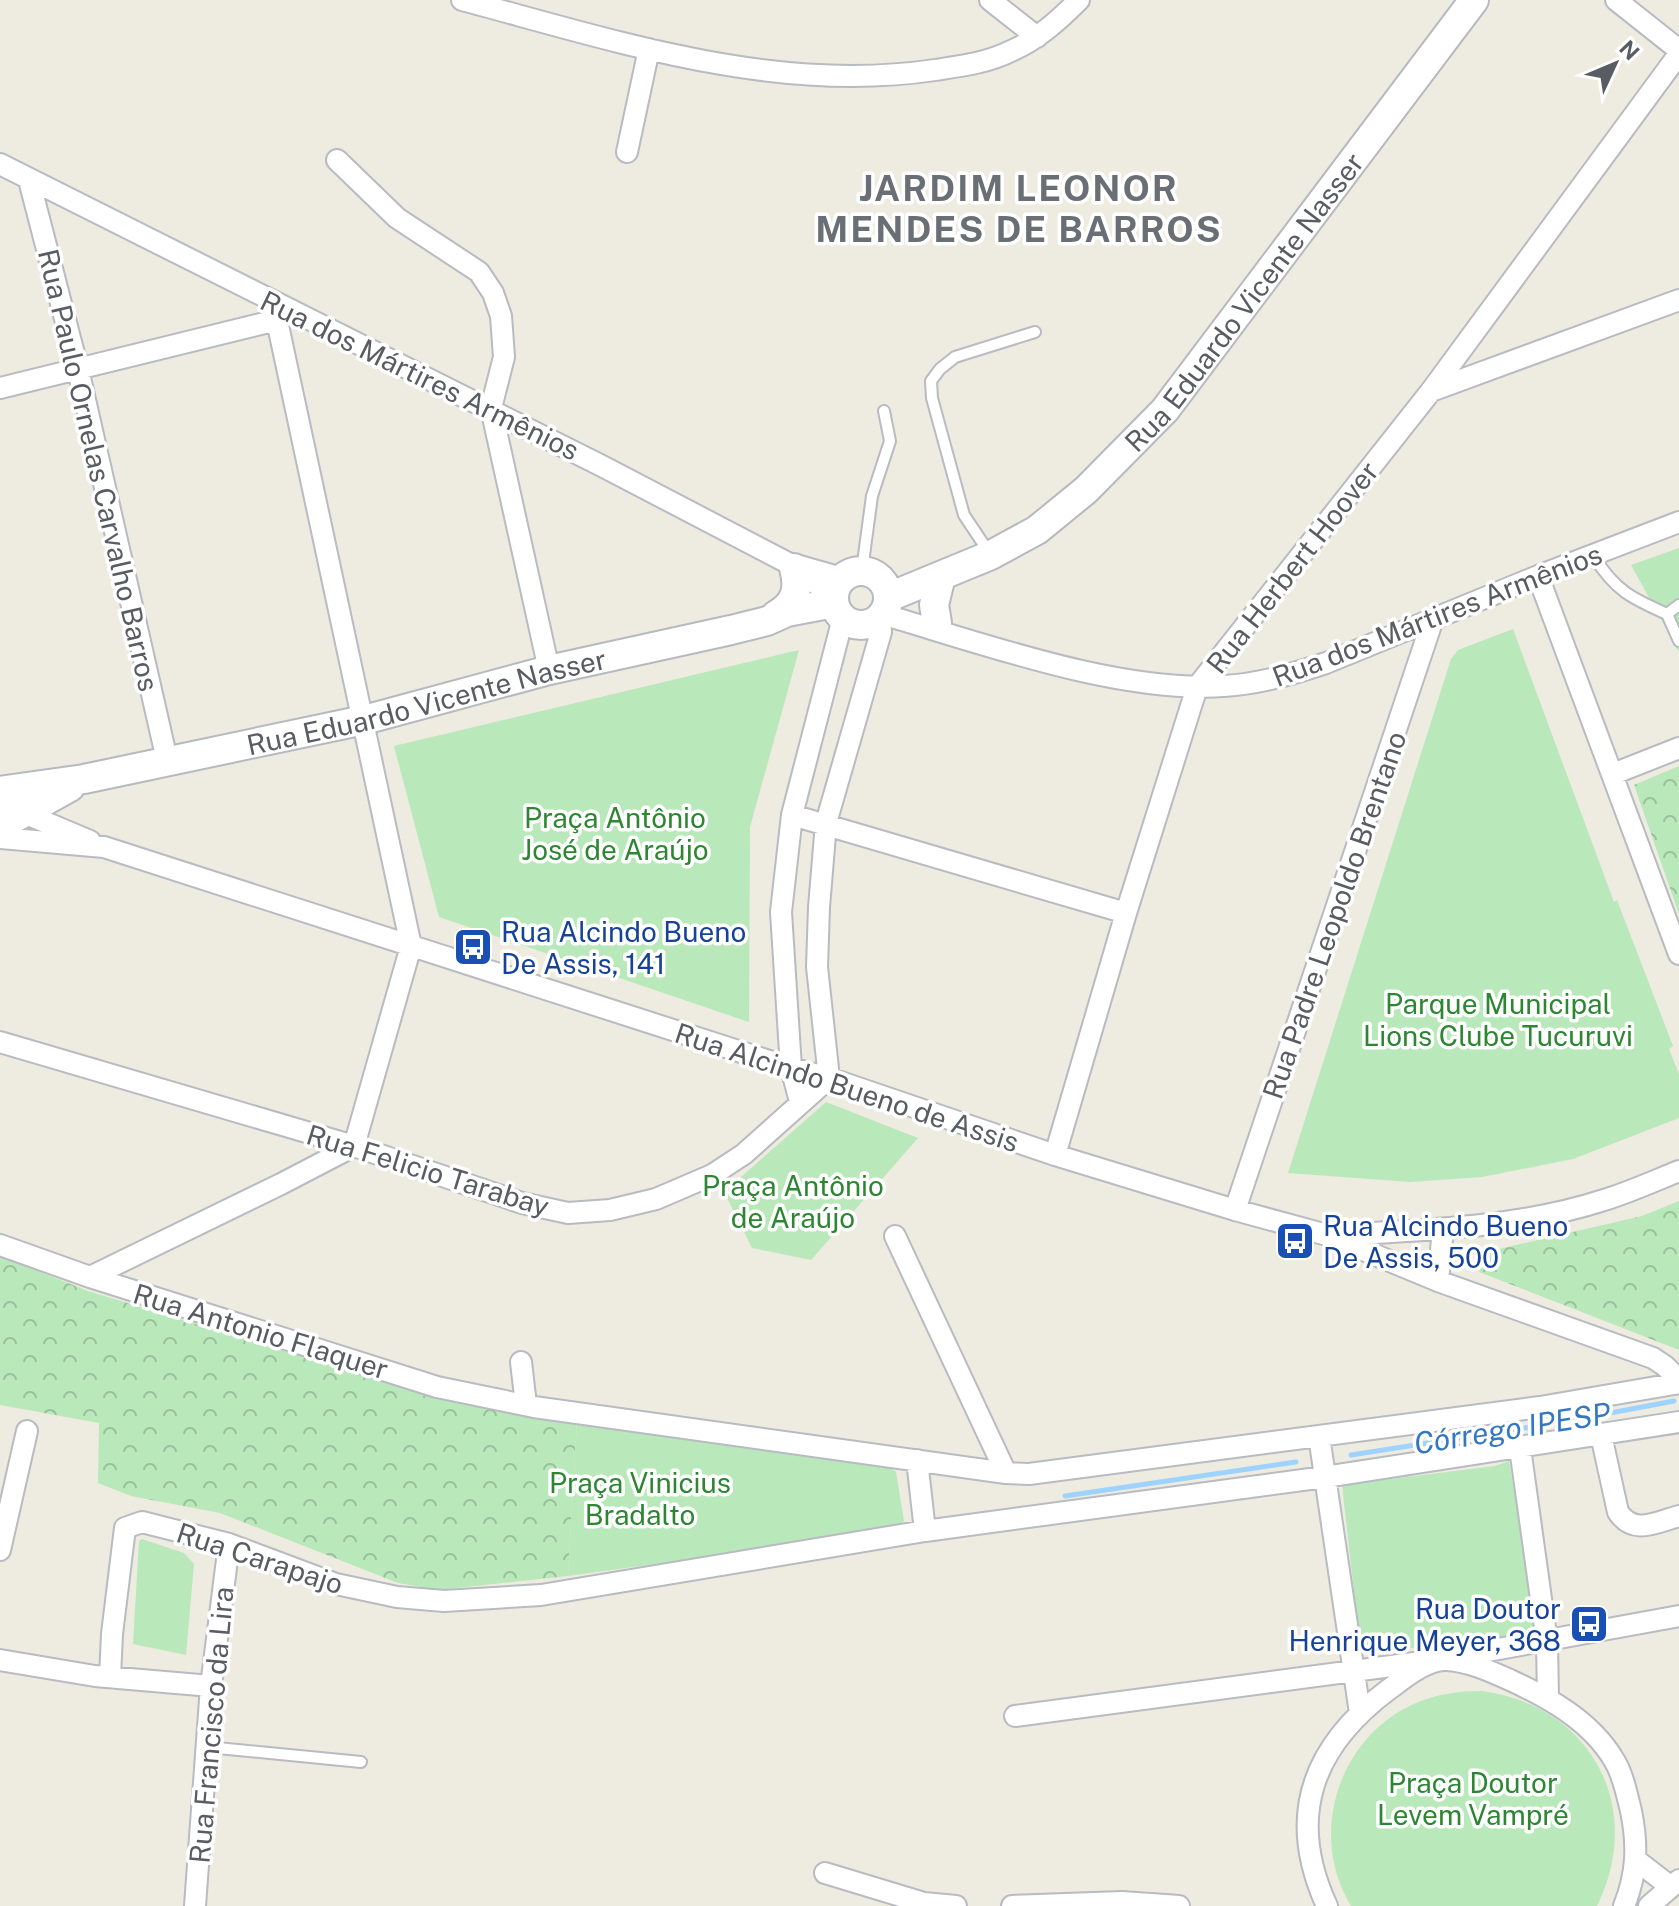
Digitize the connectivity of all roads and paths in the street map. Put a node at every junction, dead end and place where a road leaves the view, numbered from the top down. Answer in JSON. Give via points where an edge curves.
{"nodes":[{"id":1,"x":462,"y":0,"type":"edge"},
{"id":2,"x":990,"y":0,"type":"edge"},
{"id":3,"x":1079,"y":0,"type":"edge"},
{"id":4,"x":1474,"y":0,"type":"edge"},
{"id":5,"x":1616,"y":0,"type":"edge"},
{"id":6,"x":1037,"y":37,"type":"junction"},
{"id":7,"x":649,"y":49,"type":"junction"},
{"id":8,"x":1679,"y":52,"type":"edge"},
{"id":9,"x":627,"y":152,"type":"dead end"},
{"id":10,"x":337,"y":160,"type":"dead end"},
{"id":11,"x":0,"y":164,"type":"edge"},
{"id":12,"x":29,"y":180,"type":"junction"},
{"id":13,"x":1679,"y":300,"type":"edge"},
{"id":14,"x":275,"y":311,"type":"junction"},
{"id":15,"x":1035,"y":332,"type":"dead end"},
{"id":16,"x":78,"y":369,"type":"junction"},
{"id":17,"x":0,"y":388,"type":"edge"},
{"id":18,"x":1431,"y":391,"type":"junction"},
{"id":19,"x":491,"y":408,"type":"junction"},
{"id":20,"x":884,"y":411,"type":"dead end"},
{"id":21,"x":1679,"y":522,"type":"edge"},
{"id":22,"x":1594,"y":557,"type":"junction"},
{"id":23,"x":983,"y":558,"type":"junction"},
{"id":24,"x":791,"y":565,"type":"junction"},
{"id":25,"x":941,"y":576,"type":"junction"},
{"id":26,"x":1538,"y":576,"type":"junction"},
{"id":27,"x":861,"y":599,"type":"junction"},
{"id":28,"x":1679,"y":605,"type":"edge"},
{"id":29,"x":1667,"y":614,"type":"junction"},
{"id":30,"x":772,"y":618,"type":"junction"},
{"id":31,"x":1433,"y":619,"type":"junction"},
{"id":32,"x":946,"y":629,"type":"junction"},
{"id":33,"x":1679,"y":641,"type":"edge"},
{"id":34,"x":549,"y":670,"type":"junction"},
{"id":35,"x":1197,"y":687,"type":"junction"},
{"id":36,"x":364,"y":720,"type":"junction"},
{"id":37,"x":1679,"y":748,"type":"edge"},
{"id":38,"x":167,"y":760,"type":"junction"},
{"id":39,"x":1613,"y":774,"type":"junction"},
{"id":40,"x":84,"y":779,"type":"junction"},
{"id":41,"x":0,"y":791,"type":"edge"},
{"id":42,"x":13,"y":808,"type":"edge"},
{"id":43,"x":792,"y":815,"type":"junction"},
{"id":44,"x":826,"y":823,"type":"junction"},
{"id":45,"x":0,"y":826,"type":"edge"},
{"id":46,"x":0,"y":838,"type":"edge"},
{"id":47,"x":104,"y":847,"type":"junction"},
{"id":48,"x":1126,"y":913,"type":"junction"},
{"id":49,"x":411,"y":946,"type":"junction"},
{"id":50,"x":1679,"y":952,"type":"edge"},
{"id":51,"x":0,"y":1042,"type":"edge"},
{"id":52,"x":791,"y":1068,"type":"junction"},
{"id":53,"x":829,"y":1078,"type":"junction"},
{"id":54,"x":800,"y":1101,"type":"junction"},
{"id":55,"x":354,"y":1146,"type":"junction"},
{"id":56,"x":1055,"y":1155,"type":"junction"},
{"id":57,"x":1679,"y":1171,"type":"edge"},
{"id":58,"x":1235,"y":1210,"type":"junction"},
{"id":59,"x":1443,"y":1229,"type":"junction"},
{"id":60,"x":1327,"y":1235,"type":"junction"},
{"id":61,"x":895,"y":1236,"type":"dead end"},
{"id":62,"x":0,"y":1245,"type":"edge"},
{"id":63,"x":90,"y":1277,"type":"junction"},
{"id":64,"x":1438,"y":1281,"type":"junction"},
{"id":65,"x":521,"y":1362,"type":"dead end"},
{"id":66,"x":1679,"y":1381,"type":"edge"},
{"id":67,"x":526,"y":1405,"type":"junction"},
{"id":68,"x":1679,"y":1422,"type":"edge"},
{"id":69,"x":27,"y":1431,"type":"dead end"},
{"id":70,"x":1601,"y":1435,"type":"junction"},
{"id":71,"x":1320,"y":1438,"type":"junction"},
{"id":72,"x":1520,"y":1448,"type":"junction"},
{"id":73,"x":917,"y":1460,"type":"junction"},
{"id":74,"x":1324,"y":1472,"type":"junction"},
{"id":75,"x":1006,"y":1473,"type":"junction"},
{"id":76,"x":1679,"y":1516,"type":"edge"},
{"id":77,"x":925,"y":1531,"type":"junction"},
{"id":78,"x":229,"y":1544,"type":"junction"},
{"id":79,"x":0,"y":1550,"type":"edge"},
{"id":80,"x":1679,"y":1616,"type":"edge"},
{"id":81,"x":1547,"y":1642,"type":"junction"},
{"id":82,"x":1444,"y":1659,"type":"junction"},
{"id":83,"x":0,"y":1660,"type":"edge"},
{"id":84,"x":1353,"y":1670,"type":"junction"},
{"id":85,"x":110,"y":1677,"type":"junction"},
{"id":86,"x":211,"y":1686,"type":"junction"},
{"id":87,"x":1548,"y":1698,"type":"junction"},
{"id":88,"x":1360,"y":1713,"type":"junction"},
{"id":89,"x":1015,"y":1716,"type":"dead end"},
{"id":90,"x":207,"y":1747,"type":"junction"},
{"id":91,"x":361,"y":1762,"type":"dead end"},
{"id":92,"x":1636,"y":1860,"type":"junction"},
{"id":93,"x":825,"y":1873,"type":"dead end"},
{"id":94,"x":1675,"y":1884,"type":"edge"},
{"id":95,"x":1122,"y":1904,"type":"edge"},
{"id":96,"x":195,"y":1906,"type":"edge"},
{"id":97,"x":956,"y":1906,"type":"edge"},
{"id":98,"x":1012,"y":1906,"type":"edge"},
{"id":99,"x":1179,"y":1906,"type":"edge"},
{"id":100,"x":1327,"y":1906,"type":"edge"},
{"id":101,"x":1624,"y":1906,"type":"edge"},
{"id":102,"x":1649,"y":1906,"type":"edge"}],
"edges":[{"from":1,"to":7,"type":"street"},
{"from":2,"to":6,"type":"street"},
{"from":3,"to":6,"type":"street"},
{"from":4,"to":23,"type":"street","name":"Rua Eduardo Vicente Nasser","via":[[1165,410],[1061,512],[1025,538]]},
{"from":5,"to":8,"type":"street"},
{"from":6,"to":7,"type":"street","via":[[985,62],[906,74],[846,76],[786,73]]},
{"from":7,"to":9,"type":"street"},
{"from":8,"to":18,"type":"street","name":"Rua Herbert Hoover"},
{"from":10,"to":19,"type":"street","via":[[397,218],[479,272],[493,293],[504,357]]},
{"from":11,"to":12,"type":"street","name":"Rua dos Mártires Armênios"},
{"from":12,"to":14,"type":"street","name":"Rua dos Mártires Armênios"},
{"from":12,"to":16,"type":"street","name":"Rua Paulo Ornelas Carvalho Barros"},
{"from":13,"to":18,"type":"street"},
{"from":14,"to":16,"type":"street"},
{"from":14,"to":19,"type":"street","name":"Rua dos Mártires Armênios"},
{"from":14,"to":36,"type":"street"},
{"from":15,"to":23,"type":"lane","via":[[955,357],[931,381],[964,515]]},
{"from":16,"to":17,"type":"street"},
{"from":16,"to":38,"type":"street","name":"Rua Paulo Ornelas Carvalho Barros"},
{"from":18,"to":35,"type":"street","name":"Rua Herbert Hoover"},
{"from":19,"to":24,"type":"street","name":"Rua dos Mártires Armênios"},
{"from":19,"to":34,"type":"street"},
{"from":20,"to":27,"type":"lane","via":[[890,441],[872,496]]},
{"from":21,"to":22,"type":"street","name":"Rua dos Mártires Armênios"},
{"from":22,"to":26,"type":"street","name":"Rua dos Mártires Armênios"},
{"from":22,"to":29,"type":"lane","via":[[1627,596]]},
{"from":23,"to":25,"type":"street","name":"Rua Eduardo Vicente Nasser"},
{"from":23,"to":27,"type":"street","name":"Rua Eduardo Vicente Nasser"},
{"from":24,"to":27,"type":"street","name":"Rua dos Mártires Armênios"},
{"from":24,"to":30,"type":"street","via":[[796,594]]},
{"from":25,"to":27,"type":"street","name":"Rua Eduardo Vicente Nasser"},
{"from":25,"to":32,"type":"street","via":[[934,605]]},
{"from":26,"to":31,"type":"street","name":"Rua dos Mártires Armênios"},
{"from":26,"to":39,"type":"street"},
{"from":27,"to":30,"type":"street","name":"Rua Eduardo Vicente Nasser"},
{"from":27,"to":32,"type":"street","name":"Rua dos Mártires Armênios"},
{"from":27,"to":43,"type":"street"},
{"from":27,"to":44,"type":"street","via":[[881,632]]},
{"from":28,"to":29,"type":"lane"},
{"from":29,"to":33,"type":"lane"},
{"from":30,"to":34,"type":"street","name":"Rua Eduardo Vicente Nasser"},
{"from":31,"to":35,"type":"street","name":"Rua dos Mártires Armênios","via":[[1290,675]]},
{"from":31,"to":58,"type":"street","name":"Rua Padre Leopoldo Brentano"},
{"from":32,"to":35,"type":"street","name":"Rua dos Mártires Armênios","via":[[1066,667]]},
{"from":34,"to":36,"type":"street","name":"Rua Eduardo Vicente Nasser"},
{"from":35,"to":48,"type":"street","name":"Rua Herbert Hoover"},
{"from":36,"to":38,"type":"street","name":"Rua Eduardo Vicente Nasser"},
{"from":36,"to":49,"type":"street"},
{"from":37,"to":39,"type":"street"},
{"from":38,"to":40,"type":"street","name":"Rua Eduardo Vicente Nasser"},
{"from":39,"to":50,"type":"street"},
{"from":40,"to":41,"type":"street","name":"Rua Eduardo Vicente Nasser"},
{"from":40,"to":42,"type":"street","name":"Rua Eduardo Vicente Nasser"},
{"from":42,"to":45,"type":"street","name":"Rua Eduardo Vicente Nasser"},
{"from":42,"to":47,"type":"street"},
{"from":43,"to":44,"type":"street"},
{"from":43,"to":52,"type":"street","via":[[781,912]]},
{"from":44,"to":48,"type":"street"},
{"from":44,"to":53,"type":"street","via":[[817,967]]},
{"from":46,"to":47,"type":"street","name":"Rua Alcindo Bueno de Assis"},
{"from":47,"to":49,"type":"street","name":"Rua Alcindo Bueno de Assis"},
{"from":48,"to":56,"type":"street","name":"Rua Herbert Hoover"},
{"from":49,"to":52,"type":"street","name":"Rua Alcindo Bueno de Assis"},
{"from":49,"to":55,"type":"street"},
{"from":51,"to":55,"type":"street","name":"Rua Felicio Tarabay"},
{"from":52,"to":53,"type":"street","name":"Rua Alcindo Bueno de Assis"},
{"from":52,"to":54,"type":"street"},
{"from":53,"to":54,"type":"street","name":"Rua Felicio Tarabay"},
{"from":53,"to":56,"type":"street","name":"Rua Alcindo Bueno de Assis"},
{"from":54,"to":55,"type":"street","name":"Rua Felicio Tarabay","via":[[744,1154],[712,1175],[656,1199],[610,1210],[568,1213],[522,1203]]},
{"from":55,"to":63,"type":"street"},
{"from":56,"to":58,"type":"street","name":"Rua Alcindo Bueno de Assis"},
{"from":57,"to":59,"type":"street","via":[[1552,1213]]},
{"from":58,"to":60,"type":"street","name":"Rua Alcindo Bueno de Assis"},
{"from":59,"to":60,"type":"street"},
{"from":59,"to":64,"type":"street"},
{"from":60,"to":64,"type":"street","name":"Rua Alcindo Bueno de Assis"},
{"from":61,"to":75,"type":"street"},
{"from":62,"to":63,"type":"street","name":"Rua Antonio Flaquer"},
{"from":63,"to":67,"type":"street","name":"Rua Antonio Flaquer","via":[[437,1387]]},
{"from":64,"to":66,"type":"street","name":"Rua Alcindo Bueno de Assis","via":[[1653,1358]]},
{"from":65,"to":67,"type":"street"},
{"from":66,"to":71,"type":"street","name":"Rua Antonio Flaquer"},
{"from":67,"to":73,"type":"street","name":"Rua Antonio Flaquer"},
{"from":68,"to":70,"type":"street","name":"Rua Carapajo"},
{"from":69,"to":79,"type":"street"},
{"from":70,"to":72,"type":"street","name":"Rua Carapajo"},
{"from":70,"to":76,"type":"street","via":[[1624,1520],[1643,1526]]},
{"from":71,"to":74,"type":"street"},
{"from":71,"to":75,"type":"street","name":"Rua Antonio Flaquer"},
{"from":72,"to":74,"type":"street","name":"Rua Carapajo"},
{"from":72,"to":81,"type":"street"},
{"from":73,"to":75,"type":"street","name":"Rua Antonio Flaquer"},
{"from":73,"to":77,"type":"street"},
{"from":74,"to":77,"type":"street","name":"Rua Carapajo"},
{"from":74,"to":84,"type":"street"},
{"from":77,"to":78,"type":"street","name":"Rua Carapajo","via":[[541,1595],[444,1601],[336,1584]]},
{"from":78,"to":85,"type":"street","name":"Rua Carapajo","via":[[142,1522],[125,1528]]},
{"from":78,"to":86,"type":"street","name":"Rua Francisco da Lira"},
{"from":80,"to":81,"type":"street"},
{"from":81,"to":82,"type":"street"},
{"from":81,"to":87,"type":"street"},
{"from":82,"to":84,"type":"street"},
{"from":82,"to":87,"type":"street","via":[[1491,1672]]},
{"from":82,"to":88,"type":"street","via":[[1409,1675]]},
{"from":83,"to":85,"type":"street"},
{"from":84,"to":88,"type":"street"},
{"from":84,"to":89,"type":"street"},
{"from":85,"to":86,"type":"street"},
{"from":86,"to":90,"type":"street","name":"Rua Francisco da Lira"},
{"from":87,"to":92,"type":"street","via":[[1595,1736],[1615,1761],[1634,1828]]},
{"from":88,"to":100,"type":"street","via":[[1322,1760],[1312,1785],[1307,1846]]},
{"from":90,"to":91,"type":"lane"},
{"from":90,"to":96,"type":"street","name":"Rua Francisco da Lira"},
{"from":92,"to":94,"type":"street"},
{"from":92,"to":101,"type":"street"},
{"from":93,"to":97,"type":"street","via":[[924,1903]]},
{"from":94,"to":102,"type":"street"},
{"from":95,"to":98,"type":"street"},
{"from":95,"to":99,"type":"street"}]}
